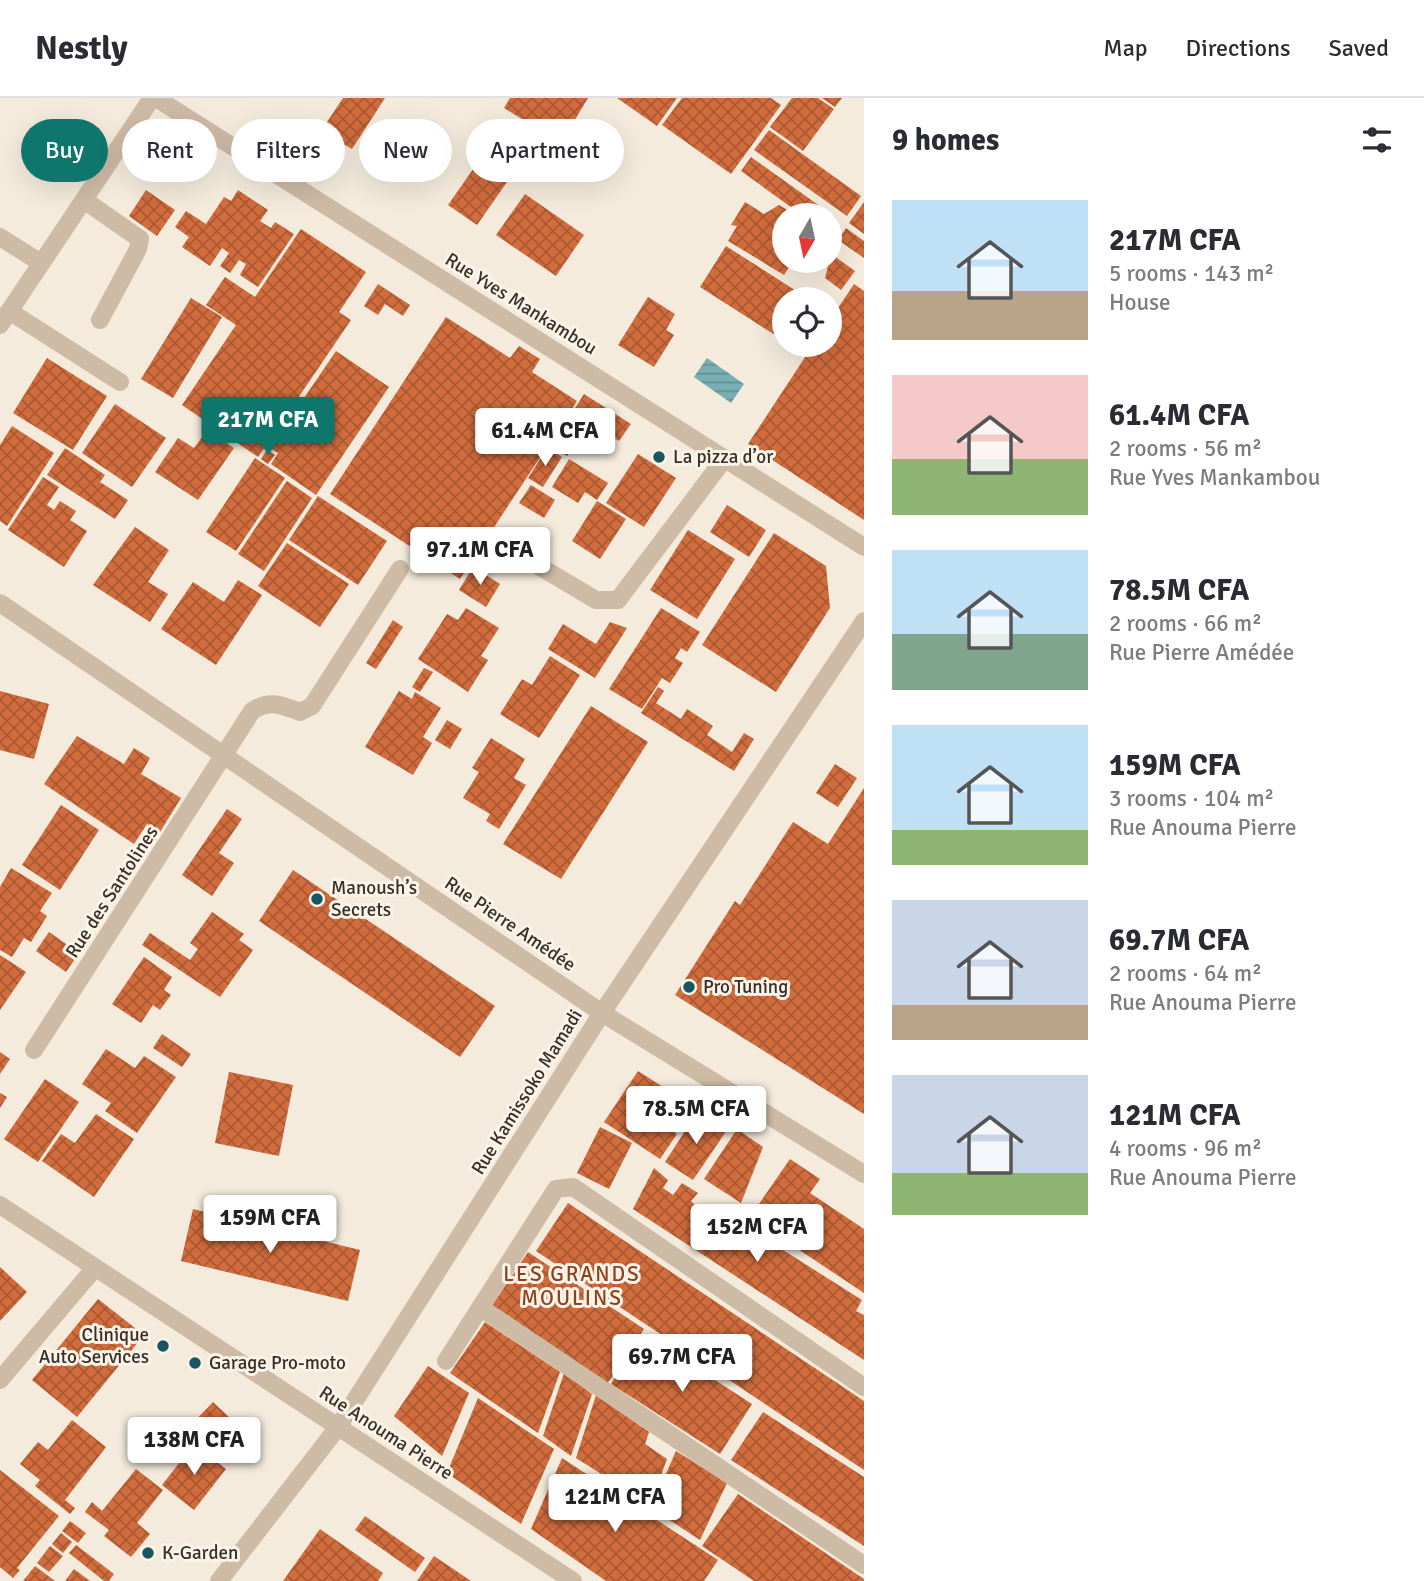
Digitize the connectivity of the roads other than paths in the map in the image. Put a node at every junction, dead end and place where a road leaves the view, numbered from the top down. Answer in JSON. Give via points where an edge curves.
{"nodes":[{"id":1,"x":154,"y":98,"type":"edge"},
{"id":2,"x":84,"y":200,"type":"junction"},
{"id":3,"x":0,"y":237,"type":"edge"},
{"id":4,"x":41,"y":263,"type":"junction"},
{"id":5,"x":5,"y":318,"type":"edge"},
{"id":6,"x":100,"y":320,"type":"dead end"},
{"id":7,"x":120,"y":382,"type":"dead end"},
{"id":8,"x":725,"y":458,"type":"junction"},
{"id":9,"x":864,"y":547,"type":"edge"},
{"id":10,"x":515,"y":552,"type":"dead end"},
{"id":11,"x":400,"y":569,"type":"dead end"},
{"id":12,"x":0,"y":603,"type":"edge"},
{"id":13,"x":864,"y":621,"type":"edge"},
{"id":14,"x":225,"y":755,"type":"junction"},
{"id":15,"x":602,"y":1013,"type":"junction"},
{"id":16,"x":34,"y":1050,"type":"dead end"},
{"id":17,"x":864,"y":1174,"type":"edge"},
{"id":18,"x":0,"y":1205,"type":"edge"},
{"id":19,"x":94,"y":1269,"type":"junction"},
{"id":20,"x":481,"y":1308,"type":"junction"},
{"id":21,"x":446,"y":1360,"type":"dead end"},
{"id":22,"x":0,"y":1380,"type":"edge"},
{"id":23,"x":864,"y":1387,"type":"edge"},
{"id":24,"x":338,"y":1427,"type":"junction"},
{"id":25,"x":864,"y":1564,"type":"edge"},
{"id":26,"x":219,"y":1581,"type":"edge"},
{"id":27,"x":573,"y":1581,"type":"edge"}],
"edges":[{"from":1,"to":2,"type":"street"},
{"from":1,"to":8,"type":"street","name":"Rue Yves Mankambou"},
{"from":2,"to":4,"type":"street"},
{"from":2,"to":6,"type":"street","via":[[139,239]]},
{"from":3,"to":4,"type":"street"},
{"from":4,"to":5,"type":"street"},
{"from":5,"to":7,"type":"street"},
{"from":8,"to":9,"type":"street","name":"Rue Yves Mankambou"},
{"from":8,"to":10,"type":"street","via":[[618,600],[596,600]]},
{"from":11,"to":14,"type":"street","name":"Rue des Santolines","via":[[312,706],[300,712],[273,702],[262,704],[252,711]]},
{"from":12,"to":14,"type":"street","name":"Rue Pierre Amédée"},
{"from":13,"to":15,"type":"street","name":"Rue Kamissoko Mamadi"},
{"from":14,"to":15,"type":"street","name":"Rue Pierre Amédée"},
{"from":14,"to":16,"type":"street","name":"Rue des Santolines"},
{"from":15,"to":17,"type":"street","name":"Rue Pierre Amédée"},
{"from":15,"to":24,"type":"street","name":"Rue Kamissoko Mamadi"},
{"from":18,"to":19,"type":"street","name":"Rue Anouma Pierre"},
{"from":19,"to":22,"type":"street"},
{"from":19,"to":24,"type":"street","name":"Rue Anouma Pierre"},
{"from":20,"to":21,"type":"street"},
{"from":20,"to":23,"type":"street","via":[[556,1189],[572,1187]]},
{"from":20,"to":25,"type":"street"},
{"from":24,"to":26,"type":"street","name":"Rue Kamissoko Mamadi"},
{"from":24,"to":27,"type":"street","name":"Rue Anouma Pierre"}]}
